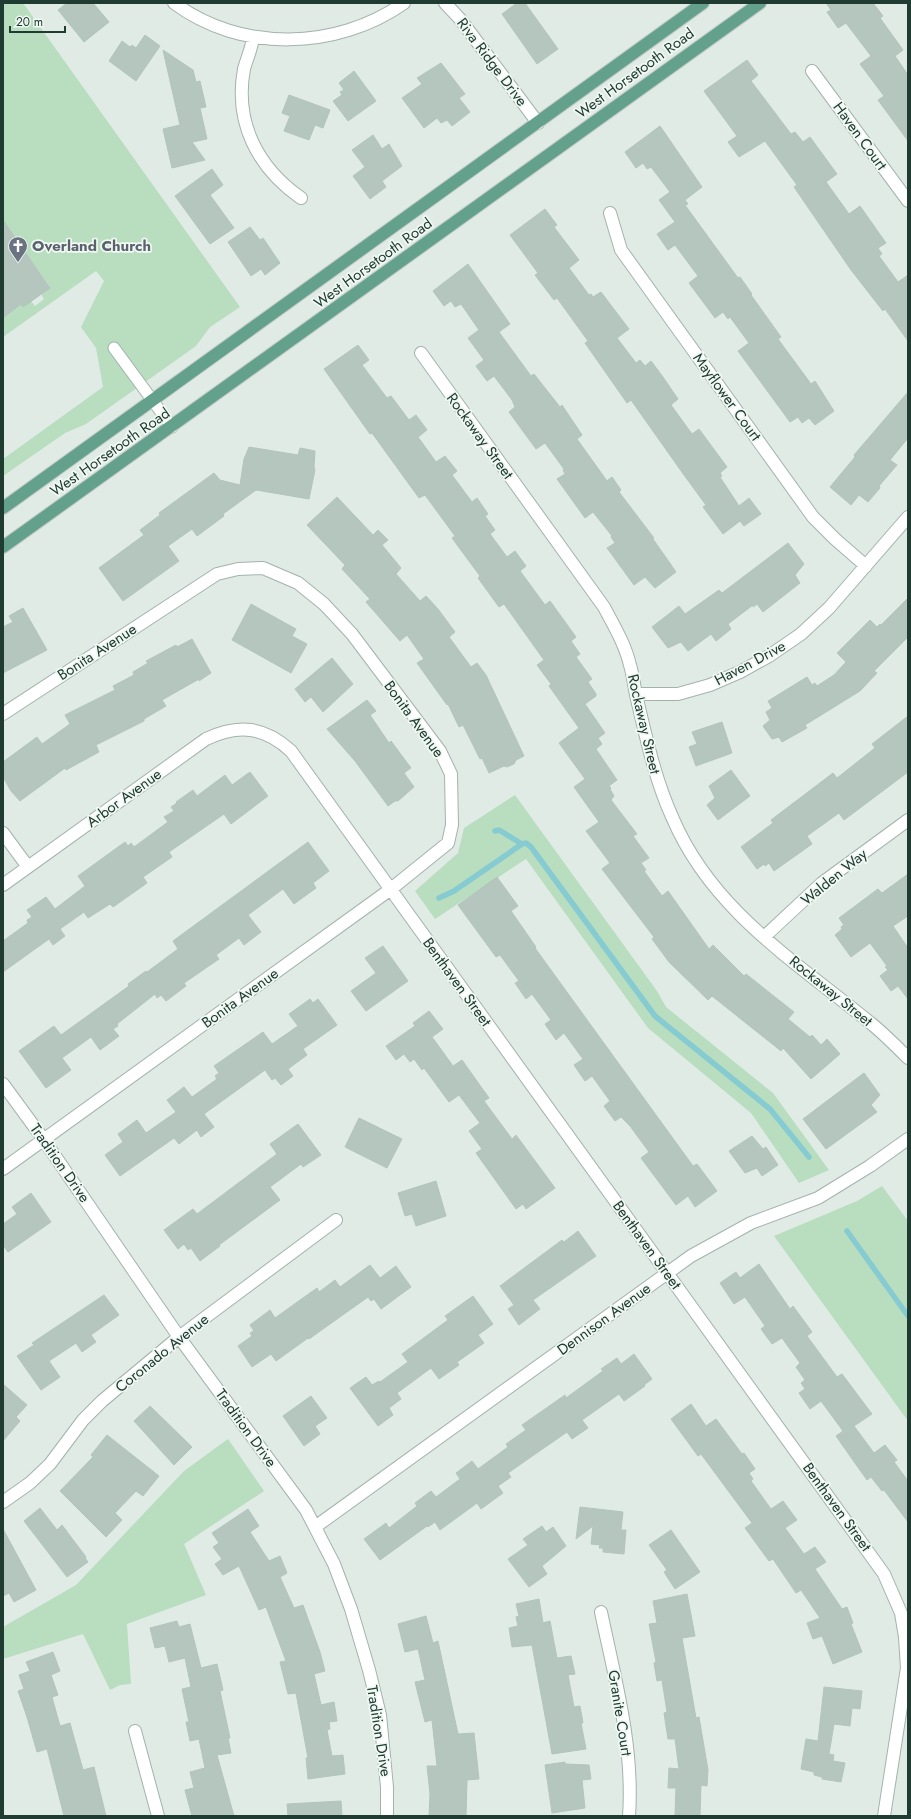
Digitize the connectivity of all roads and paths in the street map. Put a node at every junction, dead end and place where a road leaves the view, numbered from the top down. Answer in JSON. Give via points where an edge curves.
{"nodes":[{"id":1,"x":174,"y":3,"type":"edge"},
{"id":2,"x":404,"y":3,"type":"edge"},
{"id":3,"x":445,"y":3,"type":"edge"},
{"id":4,"x":703,"y":3,"type":"edge"},
{"id":5,"x":760,"y":3,"type":"edge"},
{"id":6,"x":253,"y":37,"type":"junction"},
{"id":7,"x":812,"y":71,"type":"dead end"},
{"id":8,"x":538,"y":123,"type":"junction"},
{"id":9,"x":301,"y":198,"type":"dead end"},
{"id":10,"x":908,"y":201,"type":"edge"},
{"id":11,"x":610,"y":213,"type":"dead end"},
{"id":12,"x":114,"y":348,"type":"dead end"},
{"id":13,"x":421,"y":353,"type":"dead end"},
{"id":14,"x":152,"y":400,"type":"junction"},
{"id":15,"x":172,"y":427,"type":"junction"},
{"id":16,"x":3,"y":508,"type":"edge"},
{"id":17,"x":908,"y":517,"type":"edge"},
{"id":18,"x":3,"y":547,"type":"edge"},
{"id":19,"x":866,"y":566,"type":"junction"},
{"id":20,"x":636,"y":694,"type":"junction"},
{"id":21,"x":3,"y":714,"type":"edge"},
{"id":22,"x":252,"y":730,"type":"joint"},
{"id":23,"x":908,"y":820,"type":"edge"},
{"id":24,"x":3,"y":833,"type":"edge"},
{"id":25,"x":28,"y":867,"type":"junction"},
{"id":26,"x":3,"y":885,"type":"edge"},
{"id":27,"x":391,"y":889,"type":"junction"},
{"id":28,"x":764,"y":938,"type":"junction"},
{"id":29,"x":908,"y":1058,"type":"edge"},
{"id":30,"x":3,"y":1084,"type":"edge"},
{"id":31,"x":908,"y":1139,"type":"edge"},
{"id":32,"x":44,"y":1140,"type":"junction"},
{"id":33,"x":3,"y":1169,"type":"edge"},
{"id":34,"x":336,"y":1220,"type":"dead end"},
{"id":35,"x":667,"y":1274,"type":"junction"},
{"id":36,"x":179,"y":1337,"type":"junction"},
{"id":37,"x":3,"y":1502,"type":"edge"},
{"id":38,"x":315,"y":1527,"type":"junction"},
{"id":39,"x":601,"y":1612,"type":"dead end"},
{"id":40,"x":135,"y":1732,"type":"dead end"},
{"id":41,"x":158,"y":1816,"type":"edge"},
{"id":42,"x":387,"y":1816,"type":"edge"},
{"id":43,"x":629,"y":1816,"type":"edge"},
{"id":44,"x":884,"y":1816,"type":"edge"}],
"edges":[{"from":1,"to":6,"type":"street","via":[[209,24]]},
{"from":2,"to":6,"type":"street","via":[[389,14],[337,34],[285,40]]},
{"from":3,"to":8,"type":"street","name":"Riva Ridge Drive","via":[[460,19]]},
{"from":4,"to":8,"type":"main road","name":"West Horsetooth Road"},
{"from":5,"to":15,"type":"main road","name":"West Horsetooth Road"},
{"from":6,"to":9,"type":"street","via":[[244,69],[242,94],[248,132],[271,172]]},
{"from":7,"to":10,"type":"street","name":"Haven Court"},
{"from":8,"to":14,"type":"main road","name":"West Horsetooth Road"},
{"from":11,"to":19,"type":"street","name":"Mayflower Court","via":[[621,250],[809,511],[835,539]]},
{"from":12,"to":14,"type":"lane"},
{"from":13,"to":20,"type":"street","name":"Rockaway Street","via":[[604,607],[621,638]]},
{"from":14,"to":15,"type":"lane"},
{"from":14,"to":16,"type":"main road","name":"West Horsetooth Road"},
{"from":15,"to":18,"type":"main road","name":"West Horsetooth Road"},
{"from":17,"to":19,"type":"street","name":"Haven Drive"},
{"from":19,"to":20,"type":"street","name":"Haven Drive","via":[[829,608],[801,634],[769,656],[728,677],[685,692]]},
{"from":20,"to":28,"type":"street","name":"Rockaway Street","via":[[659,784],[673,820],[691,855],[717,890]]},
{"from":21,"to":27,"type":"street","name":"Bonita Avenue","via":[[217,574],[238,569],[263,568],[298,583],[324,604],[352,634],[440,751],[451,774],[452,825],[448,843]]},
{"from":22,"to":25,"type":"street","name":"Arbor Avenue","via":[[235,729],[206,739]]},
{"from":22,"to":27,"type":"street","name":"Benthaven Street","via":[[281,741],[291,751]]},
{"from":23,"to":28,"type":"street","name":"Walden Way","via":[[822,884]]},
{"from":24,"to":25,"type":"street"},
{"from":25,"to":26,"type":"street","name":"Arbor Avenue"},
{"from":27,"to":32,"type":"street","name":"Bonita Avenue"},
{"from":27,"to":35,"type":"street","name":"Benthaven Street"},
{"from":28,"to":29,"type":"street","name":"Rockaway Street","via":[[875,1026]]},
{"from":30,"to":32,"type":"street","name":"Tradition Drive"},
{"from":31,"to":35,"type":"street","name":"Dennison Avenue","via":[[818,1198],[752,1223],[691,1256]]},
{"from":32,"to":33,"type":"street","name":"Bonita Avenue"},
{"from":32,"to":36,"type":"street","name":"Tradition Drive"},
{"from":34,"to":36,"type":"street","name":"Coronado Avenue"},
{"from":35,"to":38,"type":"street","name":"Dennison Avenue"},
{"from":35,"to":44,"type":"street","name":"Benthaven Street","via":[[871,1553],[895,1596],[906,1637],[907,1668]]},
{"from":36,"to":37,"type":"street","name":"Coronado Avenue","via":[[102,1401],[83,1420],[50,1464],[30,1483]]},
{"from":36,"to":38,"type":"street","name":"Tradition Drive","via":[[306,1510]]},
{"from":38,"to":42,"type":"street","name":"Tradition Drive","via":[[334,1564],[351,1609],[369,1670],[380,1715],[388,1787]]},
{"from":39,"to":43,"type":"street","name":"Granite Court","via":[[627,1740]]},
{"from":40,"to":41,"type":"street"}]}
